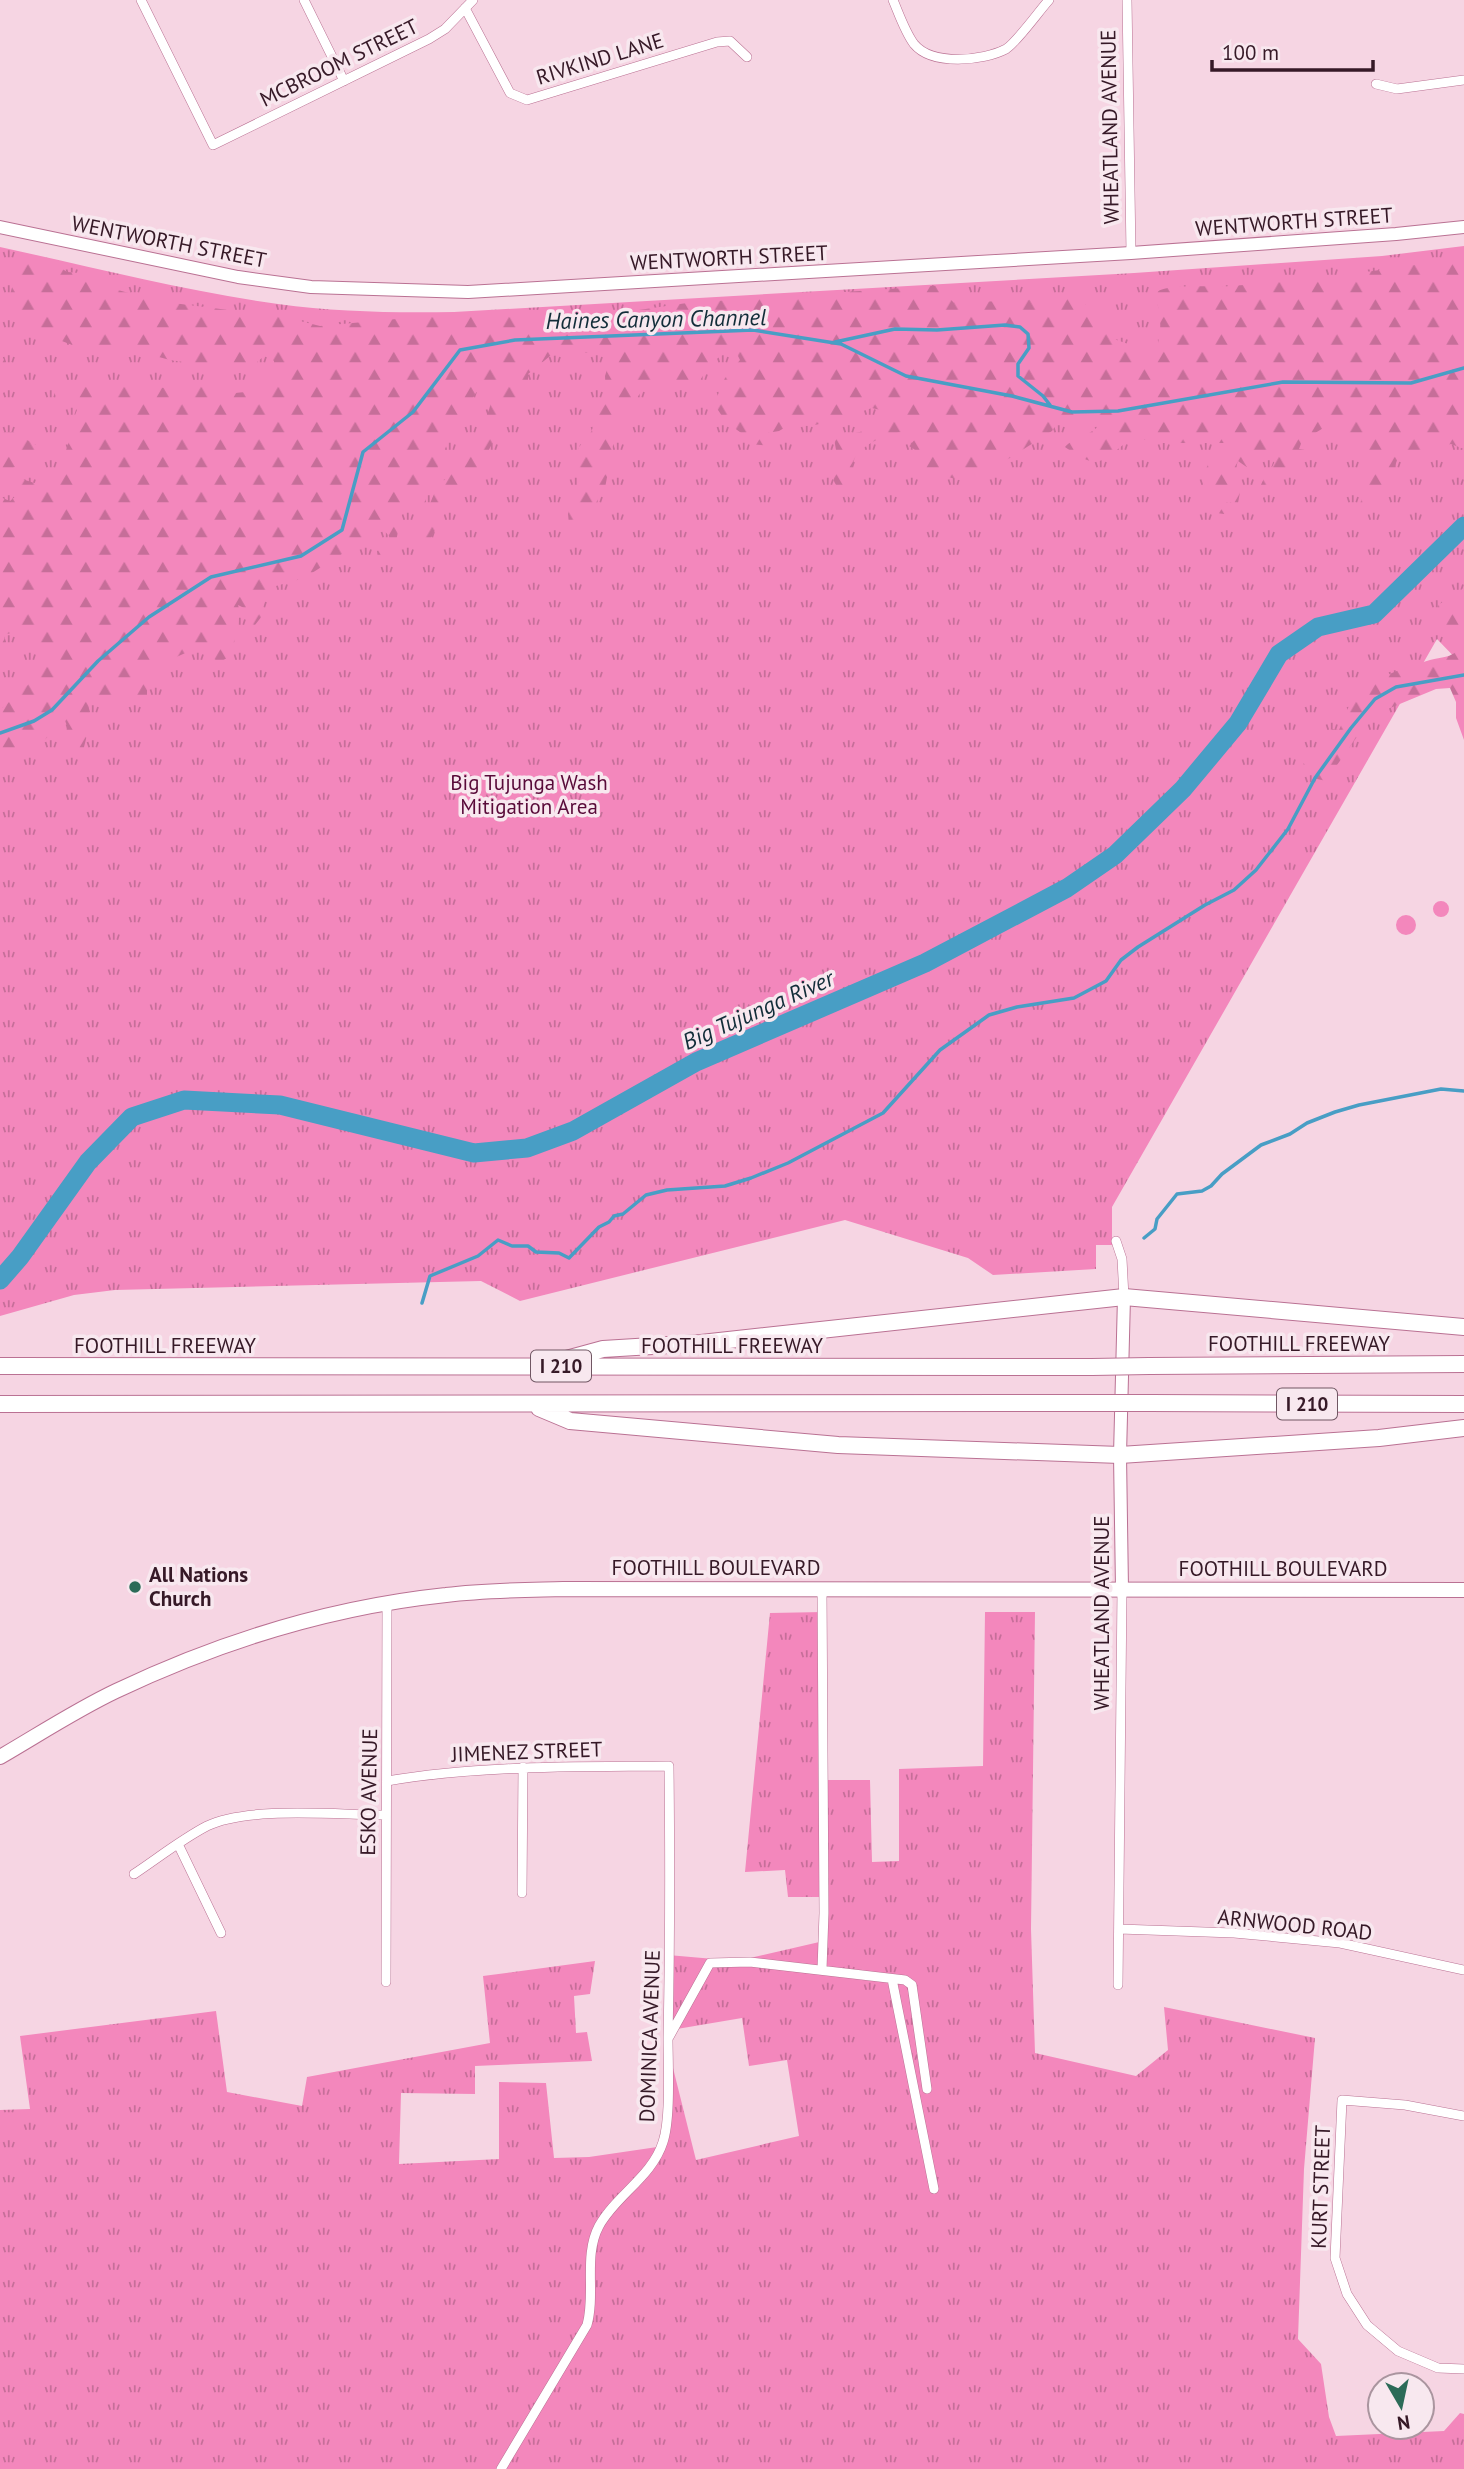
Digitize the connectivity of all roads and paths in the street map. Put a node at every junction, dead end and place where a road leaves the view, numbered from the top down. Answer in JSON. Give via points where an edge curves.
{"nodes":[{"id":1,"x":141,"y":0,"type":"edge"},
{"id":2,"x":304,"y":0,"type":"edge"},
{"id":3,"x":472,"y":0,"type":"edge"},
{"id":4,"x":893,"y":0,"type":"edge"},
{"id":5,"x":1049,"y":0,"type":"edge"},
{"id":6,"x":1127,"y":0,"type":"edge"},
{"id":7,"x":465,"y":8,"type":"junction"},
{"id":8,"x":747,"y":57,"type":"dead end"},
{"id":9,"x":1464,"y":80,"type":"edge"},
{"id":10,"x":344,"y":81,"type":"junction"},
{"id":11,"x":1376,"y":84,"type":"dead end"},
{"id":12,"x":0,"y":227,"type":"edge"},
{"id":13,"x":1464,"y":227,"type":"edge"},
{"id":14,"x":1131,"y":253,"type":"junction"},
{"id":15,"x":1116,"y":1241,"type":"dead end"},
{"id":16,"x":1124,"y":1297,"type":"junction"},
{"id":17,"x":1464,"y":1326,"type":"edge"},
{"id":18,"x":1464,"y":1364,"type":"edge"},
{"id":19,"x":0,"y":1366,"type":"edge"},
{"id":20,"x":540,"y":1366,"type":"junction"},
{"id":21,"x":0,"y":1404,"type":"edge"},
{"id":22,"x":530,"y":1404,"type":"junction"},
{"id":23,"x":1464,"y":1404,"type":"edge"},
{"id":24,"x":1464,"y":1429,"type":"edge"},
{"id":25,"x":1121,"y":1455,"type":"junction"},
{"id":26,"x":822,"y":1589,"type":"junction"},
{"id":27,"x":1122,"y":1589,"type":"junction"},
{"id":28,"x":1464,"y":1590,"type":"edge"},
{"id":29,"x":387,"y":1603,"type":"junction"},
{"id":30,"x":0,"y":1757,"type":"edge"},
{"id":31,"x":669,"y":1766,"type":"joint"},
{"id":32,"x":523,"y":1768,"type":"junction"},
{"id":33,"x":387,"y":1781,"type":"junction"},
{"id":34,"x":385,"y":1815,"type":"junction"},
{"id":35,"x":178,"y":1844,"type":"junction"},
{"id":36,"x":134,"y":1874,"type":"dead end"},
{"id":37,"x":522,"y":1893,"type":"dead end"},
{"id":38,"x":1119,"y":1929,"type":"junction"},
{"id":39,"x":221,"y":1933,"type":"dead end"},
{"id":40,"x":822,"y":1969,"type":"junction"},
{"id":41,"x":1464,"y":1970,"type":"edge"},
{"id":42,"x":892,"y":1979,"type":"junction"},
{"id":43,"x":386,"y":1982,"type":"dead end"},
{"id":44,"x":1118,"y":1985,"type":"dead end"},
{"id":45,"x":668,"y":2039,"type":"junction"},
{"id":46,"x":927,"y":2089,"type":"dead end"},
{"id":47,"x":1464,"y":2116,"type":"edge"},
{"id":48,"x":934,"y":2189,"type":"dead end"},
{"id":49,"x":1464,"y":2368,"type":"edge"},
{"id":50,"x":501,"y":2469,"type":"edge"}],
"edges":[{"from":1,"to":10,"type":"street","name":"MCBROOM STREET","via":[[213,145]]},
{"from":2,"to":10,"type":"street"},
{"from":3,"to":7,"type":"street","name":"MCBROOM STREET"},
{"from":4,"to":5,"type":"street","via":[[922,51],[935,58],[954,59],[1008,48]]},
{"from":6,"to":14,"type":"street","name":"WHEATLAND AVENUE"},
{"from":7,"to":8,"type":"street","name":"RIVKIND LANE","via":[[510,93],[527,100],[717,42],[730,41]]},
{"from":7,"to":10,"type":"street","name":"MCBROOM STREET","via":[[429,39]]},
{"from":9,"to":11,"type":"street","via":[[1397,89]]},
{"from":12,"to":14,"type":"main road","name":"WENTWORTH STREET","via":[[238,277],[399,292],[482,292]]},
{"from":13,"to":14,"type":"main road","name":"WENTWORTH STREET"},
{"from":15,"to":16,"type":"street","name":"WHEATLAND AVENUE"},
{"from":16,"to":17,"type":"highway"},
{"from":16,"to":20,"type":"highway","via":[[701,1343],[603,1349]]},
{"from":16,"to":25,"type":"main road","name":"WHEATLAND AVENUE"},
{"from":18,"to":20,"type":"highway","name":"FOOTHILL FREEWAY","number":"I 210","bridge":true},
{"from":19,"to":20,"type":"highway","name":"FOOTHILL FREEWAY","number":"I 210"},
{"from":21,"to":22,"type":"highway","number":"I 210"},
{"from":22,"to":23,"type":"highway","number":"I 210","bridge":true},
{"from":22,"to":25,"type":"highway","via":[[570,1421],[838,1445]]},
{"from":24,"to":25,"type":"highway"},
{"from":25,"to":27,"type":"main road","name":"WHEATLAND AVENUE"},
{"from":26,"to":27,"type":"main road","name":"FOOTHILL BOULEVARD"},
{"from":26,"to":29,"type":"main road","name":"FOOTHILL BOULEVARD","via":[[563,1589],[471,1592]]},
{"from":26,"to":40,"type":"street"},
{"from":27,"to":28,"type":"main road","name":"FOOTHILL BOULEVARD"},
{"from":27,"to":38,"type":"street","name":"WHEATLAND AVENUE"},
{"from":29,"to":30,"type":"main road","name":"FOOTHILL BOULEVARD","via":[[284,1627],[185,1661],[114,1692]]},
{"from":29,"to":33,"type":"street","name":"ESKO AVENUE"},
{"from":31,"to":32,"type":"street","name":"JIMENEZ STREET"},
{"from":31,"to":45,"type":"street","name":"DOMINICA AVENUE"},
{"from":32,"to":33,"type":"street","name":"JIMENEZ STREET"},
{"from":32,"to":37,"type":"street"},
{"from":33,"to":34,"type":"street","name":"ESKO AVENUE"},
{"from":34,"to":35,"type":"street","via":[[249,1815],[220,1821]]},
{"from":34,"to":43,"type":"street","name":"ESKO AVENUE"},
{"from":35,"to":36,"type":"street"},
{"from":35,"to":39,"type":"street"},
{"from":38,"to":41,"type":"street","name":"ARNWOOD ROAD","via":[[1340,1943]]},
{"from":38,"to":44,"type":"street","name":"WHEATLAND AVENUE"},
{"from":40,"to":42,"type":"street"},
{"from":40,"to":45,"type":"street","via":[[710,1963]]},
{"from":42,"to":46,"type":"street","via":[[912,1985]]},
{"from":42,"to":48,"type":"street"},
{"from":45,"to":50,"type":"street","name":"DOMINICA AVENUE","via":[[664,2141],[598,2229],[591,2252],[587,2325]]},
{"from":47,"to":49,"type":"street","name":"KURT STREET","via":[[1342,2100],[1335,2258],[1348,2294],[1367,2325],[1398,2351],[1438,2368]]}]}
